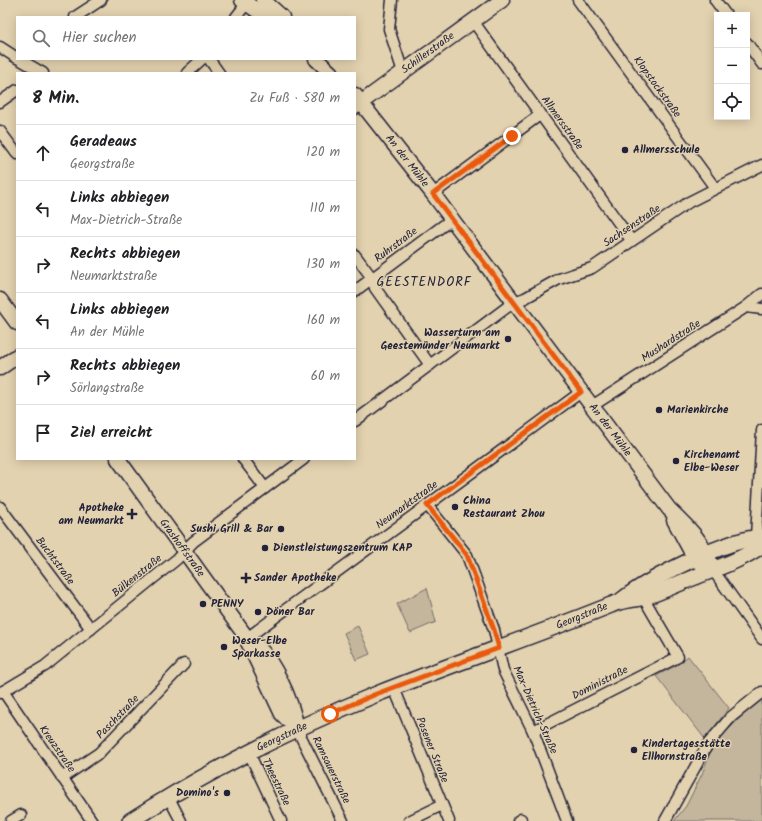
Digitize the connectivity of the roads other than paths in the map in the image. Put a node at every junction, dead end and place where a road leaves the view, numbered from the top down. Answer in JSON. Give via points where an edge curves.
{"nodes":[{"id":1,"x":101,"y":0,"type":"edge"},
{"id":2,"x":263,"y":0,"type":"edge"},
{"id":3,"x":392,"y":0,"type":"edge"},
{"id":4,"x":502,"y":0,"type":"edge"},
{"id":5,"x":578,"y":0,"type":"edge"},
{"id":6,"x":715,"y":0,"type":"edge"},
{"id":7,"x":244,"y":2,"type":"edge"},
{"id":8,"x":724,"y":12,"type":"edge"},
{"id":9,"x":77,"y":16,"type":"edge"},
{"id":10,"x":237,"y":16,"type":"edge"},
{"id":11,"x":265,"y":16,"type":"edge"},
{"id":12,"x":281,"y":16,"type":"edge"},
{"id":13,"x":474,"y":20,"type":"junction"},
{"id":14,"x":0,"y":47,"type":"edge"},
{"id":15,"x":750,"y":47,"type":"edge"},
{"id":16,"x":16,"y":57,"type":"edge"},
{"id":17,"x":21,"y":60,"type":"edge"},
{"id":18,"x":201,"y":60,"type":"edge"},
{"id":19,"x":210,"y":60,"type":"edge"},
{"id":20,"x":317,"y":60,"type":"edge"},
{"id":21,"x":324,"y":60,"type":"edge"},
{"id":22,"x":762,"y":64,"type":"edge"},
{"id":23,"x":40,"y":72,"type":"edge"},
{"id":24,"x":189,"y":72,"type":"edge"},
{"id":25,"x":218,"y":72,"type":"edge"},
{"id":26,"x":329,"y":72,"type":"edge"},
{"id":27,"x":335,"y":72,"type":"edge"},
{"id":28,"x":403,"y":72,"type":"junction"},
{"id":29,"x":16,"y":91,"type":"edge"},
{"id":30,"x":356,"y":100,"type":"edge"},
{"id":31,"x":0,"y":102,"type":"edge"},
{"id":32,"x":541,"y":114,"type":"junction"},
{"id":33,"x":0,"y":131,"type":"edge"},
{"id":34,"x":16,"y":153,"type":"edge"},
{"id":35,"x":762,"y":165,"type":"edge"},
{"id":36,"x":715,"y":188,"type":"junction"},
{"id":37,"x":433,"y":194,"type":"junction"},
{"id":38,"x":452,"y":219,"type":"junction"},
{"id":39,"x":631,"y":240,"type":"junction"},
{"id":40,"x":356,"y":256,"type":"edge"},
{"id":41,"x":372,"y":278,"type":"junction"},
{"id":42,"x":356,"y":290,"type":"edge"},
{"id":43,"x":762,"y":294,"type":"edge"},
{"id":44,"x":0,"y":300,"type":"edge"},
{"id":45,"x":514,"y":302,"type":"junction"},
{"id":46,"x":746,"y":307,"type":"junction"},
{"id":47,"x":762,"y":309,"type":"edge"},
{"id":48,"x":16,"y":322,"type":"edge"},
{"id":49,"x":16,"y":357,"type":"edge"},
{"id":50,"x":430,"y":365,"type":"junction"},
{"id":51,"x":0,"y":368,"type":"edge"},
{"id":52,"x":581,"y":392,"type":"junction"},
{"id":53,"x":592,"y":406,"type":"junction"},
{"id":54,"x":356,"y":420,"type":"edge"},
{"id":55,"x":762,"y":430,"type":"edge"},
{"id":56,"x":244,"y":460,"type":"edge"},
{"id":57,"x":303,"y":460,"type":"edge"},
{"id":58,"x":123,"y":461,"type":"edge"},
{"id":59,"x":265,"y":488,"type":"junction"},
{"id":60,"x":427,"y":505,"type":"junction"},
{"id":61,"x":0,"y":507,"type":"edge"},
{"id":62,"x":760,"y":540,"type":"edge"},
{"id":63,"x":184,"y":551,"type":"junction"},
{"id":64,"x":702,"y":557,"type":"junction"},
{"id":65,"x":713,"y":570,"type":"junction"},
{"id":66,"x":643,"y":597,"type":"junction"},
{"id":67,"x":620,"y":601,"type":"junction"},
{"id":68,"x":90,"y":629,"type":"junction"},
{"id":69,"x":246,"y":638,"type":"junction"},
{"id":70,"x":762,"y":639,"type":"edge"},
{"id":71,"x":499,"y":648,"type":"junction"},
{"id":72,"x":184,"y":664,"type":"dead end"},
{"id":73,"x":394,"y":688,"type":"junction"},
{"id":74,"x":1,"y":692,"type":"edge"},
{"id":75,"x":762,"y":692,"type":"edge"},
{"id":76,"x":297,"y":729,"type":"junction"},
{"id":77,"x":533,"y":731,"type":"junction"},
{"id":78,"x":249,"y":753,"type":"junction"},
{"id":79,"x":62,"y":778,"type":"junction"},
{"id":80,"x":168,"y":796,"type":"junction"},
{"id":81,"x":442,"y":805,"type":"junction"},
{"id":82,"x":20,"y":815,"type":"dead end"},
{"id":83,"x":11,"y":821,"type":"edge"},
{"id":84,"x":92,"y":821,"type":"edge"},
{"id":85,"x":130,"y":821,"type":"edge"},
{"id":86,"x":181,"y":821,"type":"edge"},
{"id":87,"x":282,"y":821,"type":"edge"},
{"id":88,"x":342,"y":821,"type":"edge"},
{"id":89,"x":409,"y":821,"type":"edge"},
{"id":90,"x":449,"y":821,"type":"edge"},
{"id":91,"x":567,"y":821,"type":"edge"},
{"id":92,"x":665,"y":821,"type":"edge"}],
"edges":[{"from":1,"to":9,"type":"street"},
{"from":2,"to":12,"type":"main road"},
{"from":3,"to":28,"type":"street","via":[[389,29]]},
{"from":4,"to":13,"type":"main road","name":"Schillerstraße"},
{"from":5,"to":36,"type":"street","name":"Klopstockstraße"},
{"from":6,"to":8,"type":"street"},
{"from":7,"to":10,"type":"street"},
{"from":7,"to":11,"type":"main road"},
{"from":13,"to":28,"type":"main road","name":"Schillerstraße"},
{"from":13,"to":32,"type":"street","name":"Allmersstraße"},
{"from":14,"to":16,"type":"street"},
{"from":15,"to":22,"type":"street"},
{"from":17,"to":23,"type":"street"},
{"from":18,"to":24,"type":"street"},
{"from":19,"to":25,"type":"street"},
{"from":20,"to":26,"type":"main road"},
{"from":21,"to":27,"type":"main road"},
{"from":28,"to":30,"type":"main road","name":"Schillerstraße"},
{"from":29,"to":31,"type":"street"},
{"from":30,"to":37,"type":"main road","name":"An der Mühle"},
{"from":32,"to":37,"type":"street"},
{"from":32,"to":39,"type":"street","name":"Allmersstraße"},
{"from":33,"to":34,"type":"street"},
{"from":35,"to":36,"type":"street","name":"Sachsenstraße"},
{"from":36,"to":39,"type":"street","name":"Sachsenstraße"},
{"from":37,"to":38,"type":"main road","name":"An der Mühle"},
{"from":38,"to":41,"type":"street","name":"Ruhrstraße"},
{"from":38,"to":45,"type":"main road","name":"An der Mühle"},
{"from":39,"to":45,"type":"street","name":"Sachsenstraße","via":[[592,268],[559,279]]},
{"from":40,"to":41,"type":"street"},
{"from":41,"to":42,"type":"street","name":"Ruhrstraße"},
{"from":41,"to":50,"type":"street","via":[[375,288]]},
{"from":43,"to":46,"type":"street","name":"Mushardstraße"},
{"from":44,"to":48,"type":"main road"},
{"from":45,"to":50,"type":"street"},
{"from":45,"to":52,"type":"main road","name":"An der Mühle"},
{"from":46,"to":47,"type":"street"},
{"from":46,"to":53,"type":"street","name":"Mushardstraße"},
{"from":49,"to":51,"type":"main road"},
{"from":50,"to":54,"type":"street"},
{"from":52,"to":53,"type":"main road","name":"An der Mühle"},
{"from":52,"to":60,"type":"street","name":"Neumarktstraße"},
{"from":53,"to":64,"type":"main road","name":"An der Mühle","via":[[669,509],[701,542]]},
{"from":55,"to":62,"type":"street"},
{"from":56,"to":59,"type":"street"},
{"from":57,"to":59,"type":"street","name":"Bülkenstraße"},
{"from":58,"to":63,"type":"main road","name":"Grashoffstraße"},
{"from":59,"to":63,"type":"street","name":"Bülkenstraße"},
{"from":60,"to":69,"type":"street","name":"Neumarktstraße"},
{"from":60,"to":71,"type":"street","name":"Max-Dietrich-Straße","via":[[467,555]]},
{"from":61,"to":68,"type":"street","name":"Buchtstraße"},
{"from":62,"to":64,"type":"main road","name":"Georgstraße"},
{"from":62,"to":65,"type":"main road","name":"Georgstraße","via":[[752,552]]},
{"from":63,"to":68,"type":"street","name":"Bülkenstraße"},
{"from":63,"to":69,"type":"main road","name":"Grashoffstraße"},
{"from":64,"to":65,"type":"main road","name":"An der Mühle"},
{"from":64,"to":67,"type":"main road","name":"Georgstraße","via":[[638,587]]},
{"from":65,"to":66,"type":"main road","name":"Georgstraße"},
{"from":65,"to":70,"type":"street"},
{"from":66,"to":67,"type":"main road","name":"Georgstraße"},
{"from":66,"to":77,"type":"street","name":"Doministraße","via":[[678,657]]},
{"from":67,"to":71,"type":"main road","name":"Georgstraße"},
{"from":68,"to":74,"type":"street","name":"Bülkenstraße","via":[[45,666]]},
{"from":69,"to":76,"type":"main road","name":"Grashoffstraße","via":[[282,714]]},
{"from":71,"to":73,"type":"main road","name":"Georgstraße"},
{"from":71,"to":77,"type":"street","name":"Max-Dietrich-Straße","via":[[503,670]]},
{"from":72,"to":79,"type":"street","name":"Paschstraße","via":[[99,753]]},
{"from":73,"to":76,"type":"main road","name":"Georgstraße"},
{"from":73,"to":81,"type":"street","name":"Posener Straße"},
{"from":74,"to":79,"type":"street","name":"Kreuzstraße"},
{"from":75,"to":92,"type":"street","via":[[731,717],[708,744]]},
{"from":76,"to":78,"type":"main road","name":"Georgstraße"},
{"from":76,"to":88,"type":"street","name":"Ramsauerstraße"},
{"from":77,"to":91,"type":"street","name":"Max-Dietrich-Straße"},
{"from":78,"to":80,"type":"main road","name":"Georgstraße"},
{"from":78,"to":87,"type":"street","name":"Theestraße"},
{"from":79,"to":84,"type":"street","name":"Kreuzstraße"},
{"from":80,"to":85,"type":"main road","name":"Georgstraße"},
{"from":80,"to":86,"type":"street"},
{"from":81,"to":89,"type":"street"},
{"from":81,"to":90,"type":"street","name":"Posener Straße"},
{"from":82,"to":83,"type":"street"}]}
